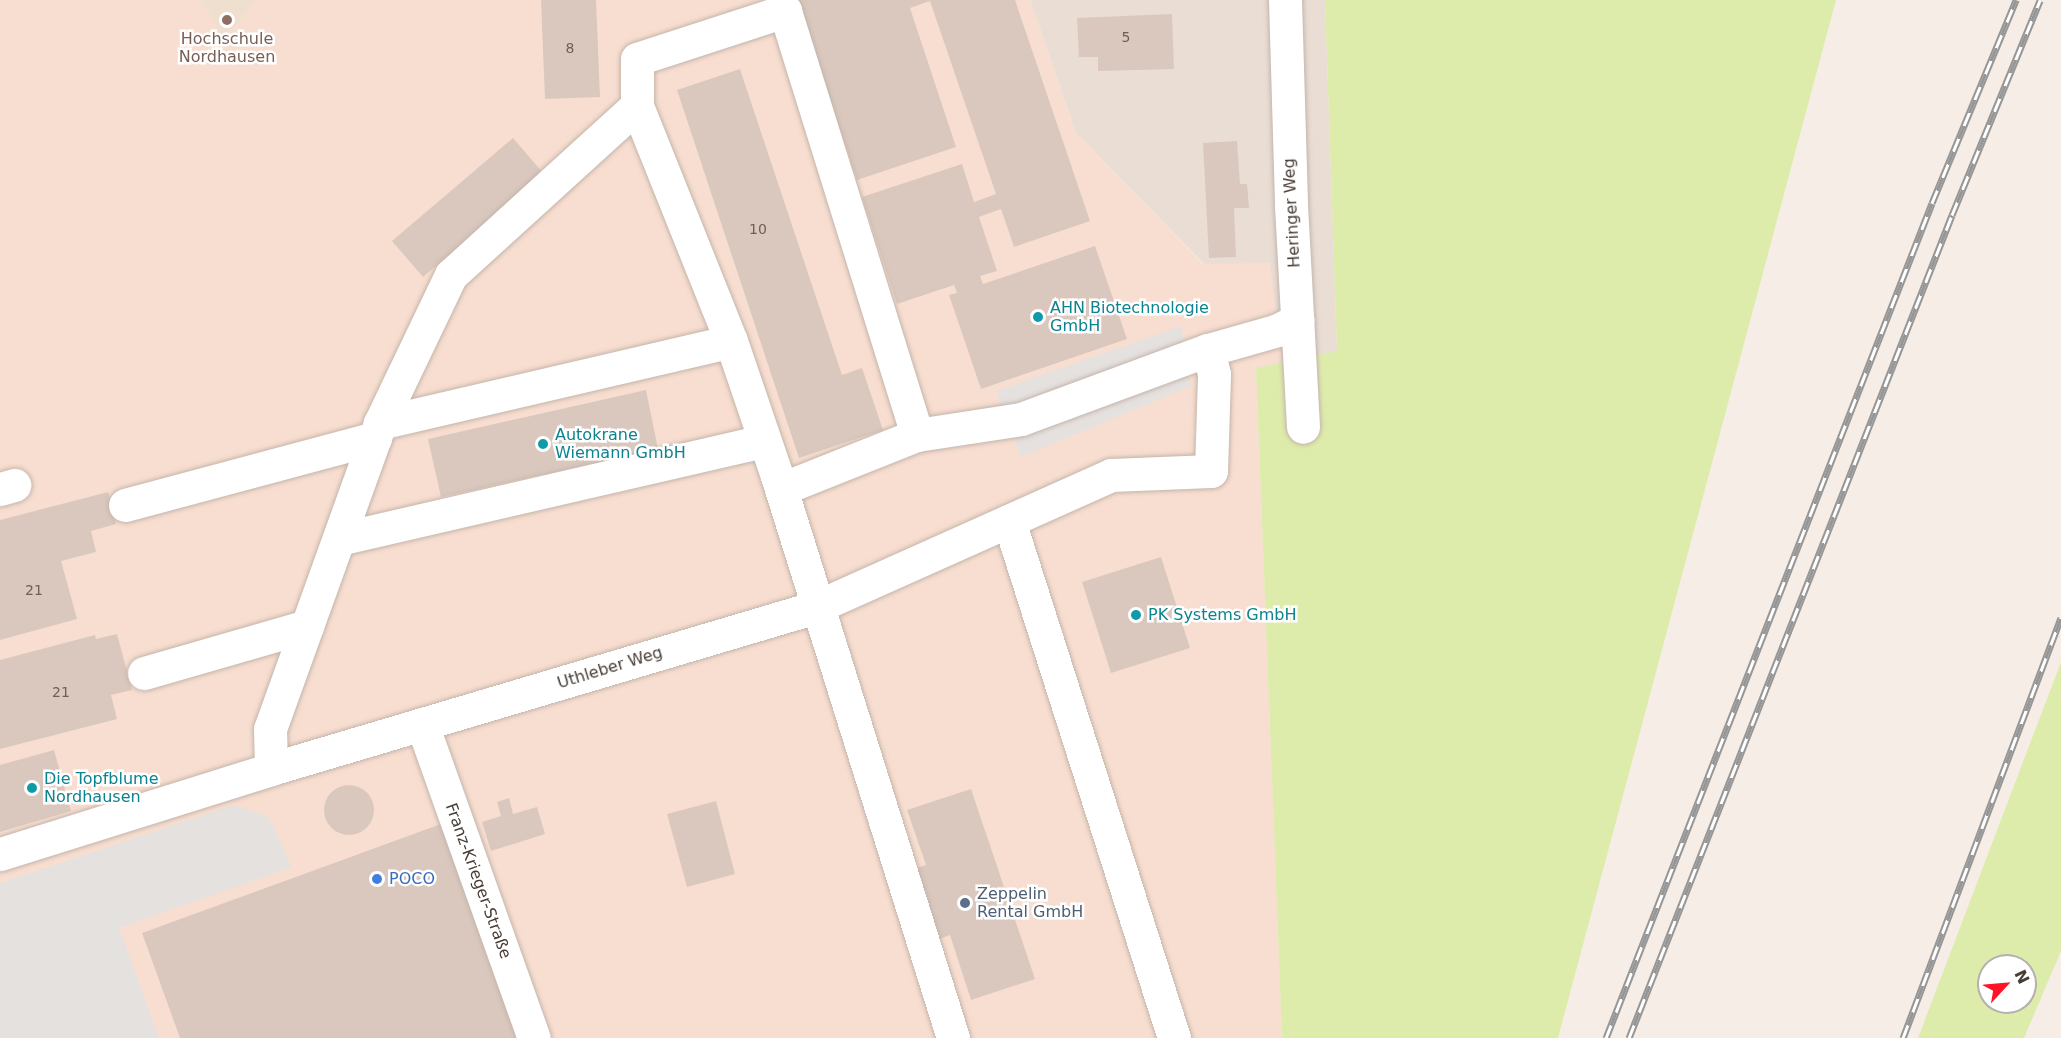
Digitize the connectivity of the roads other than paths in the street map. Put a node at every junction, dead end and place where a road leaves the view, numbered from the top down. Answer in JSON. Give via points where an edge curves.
{"nodes":[{"id":1,"x":1285,"y":0,"type":"edge"},
{"id":2,"x":783,"y":5,"type":"edge"},
{"id":3,"x":637,"y":106,"type":"junction"},
{"id":4,"x":1298,"y":320,"type":"junction"},
{"id":5,"x":731,"y":341,"type":"junction"},
{"id":6,"x":1208,"y":350,"type":"junction"},
{"id":7,"x":1303,"y":427,"type":"dead end"},
{"id":8,"x":377,"y":431,"type":"junction"},
{"id":9,"x":917,"y":435,"type":"junction"},
{"id":10,"x":764,"y":441,"type":"junction"},
{"id":11,"x":780,"y":489,"type":"junction"},
{"id":12,"x":125,"y":505,"type":"dead end"},
{"id":13,"x":1009,"y":520,"type":"junction"},
{"id":14,"x":339,"y":539,"type":"junction"},
{"id":15,"x":816,"y":607,"type":"junction"},
{"id":16,"x":307,"y":626,"type":"junction"},
{"id":17,"x":144,"y":673,"type":"dead end"},
{"id":18,"x":422,"y":724,"type":"junction"},
{"id":19,"x":271,"y":769,"type":"junction"},
{"id":20,"x":0,"y":854,"type":"edge"},
{"id":21,"x":534,"y":1038,"type":"edge"},
{"id":22,"x":953,"y":1038,"type":"edge"},
{"id":23,"x":1174,"y":1038,"type":"edge"}],
"edges":[{"from":1,"to":4,"type":"street","name":"Heringer Weg"},
{"from":2,"to":3,"type":"street","via":[[637,59]]},
{"from":2,"to":9,"type":"street"},
{"from":3,"to":5,"type":"street"},
{"from":3,"to":8,"type":"street","via":[[451,275]]},
{"from":4,"to":6,"type":"street","via":[[1278,330]]},
{"from":4,"to":7,"type":"street","name":"Heringer Weg"},
{"from":5,"to":8,"type":"street"},
{"from":5,"to":10,"type":"street"},
{"from":6,"to":9,"type":"street","via":[[1021,418]]},
{"from":6,"to":13,"type":"street","name":"Uthleber Weg","via":[[1214,374],[1211,471],[1111,475]]},
{"from":8,"to":12,"type":"street"},
{"from":8,"to":14,"type":"street"},
{"from":9,"to":11,"type":"street"},
{"from":10,"to":11,"type":"street"},
{"from":10,"to":14,"type":"street"},
{"from":11,"to":15,"type":"street"},
{"from":13,"to":15,"type":"street","name":"Uthleber Weg"},
{"from":13,"to":23,"type":"street"},
{"from":14,"to":16,"type":"street"},
{"from":15,"to":18,"type":"street","name":"Uthleber Weg"},
{"from":15,"to":22,"type":"street"},
{"from":16,"to":17,"type":"street"},
{"from":16,"to":19,"type":"street","via":[[270,729]]},
{"from":18,"to":19,"type":"street","name":"Uthleber Weg"},
{"from":18,"to":21,"type":"street","name":"Franz-Krieger-Straße"},
{"from":19,"to":20,"type":"street","name":"Uthleber Weg"}]}
